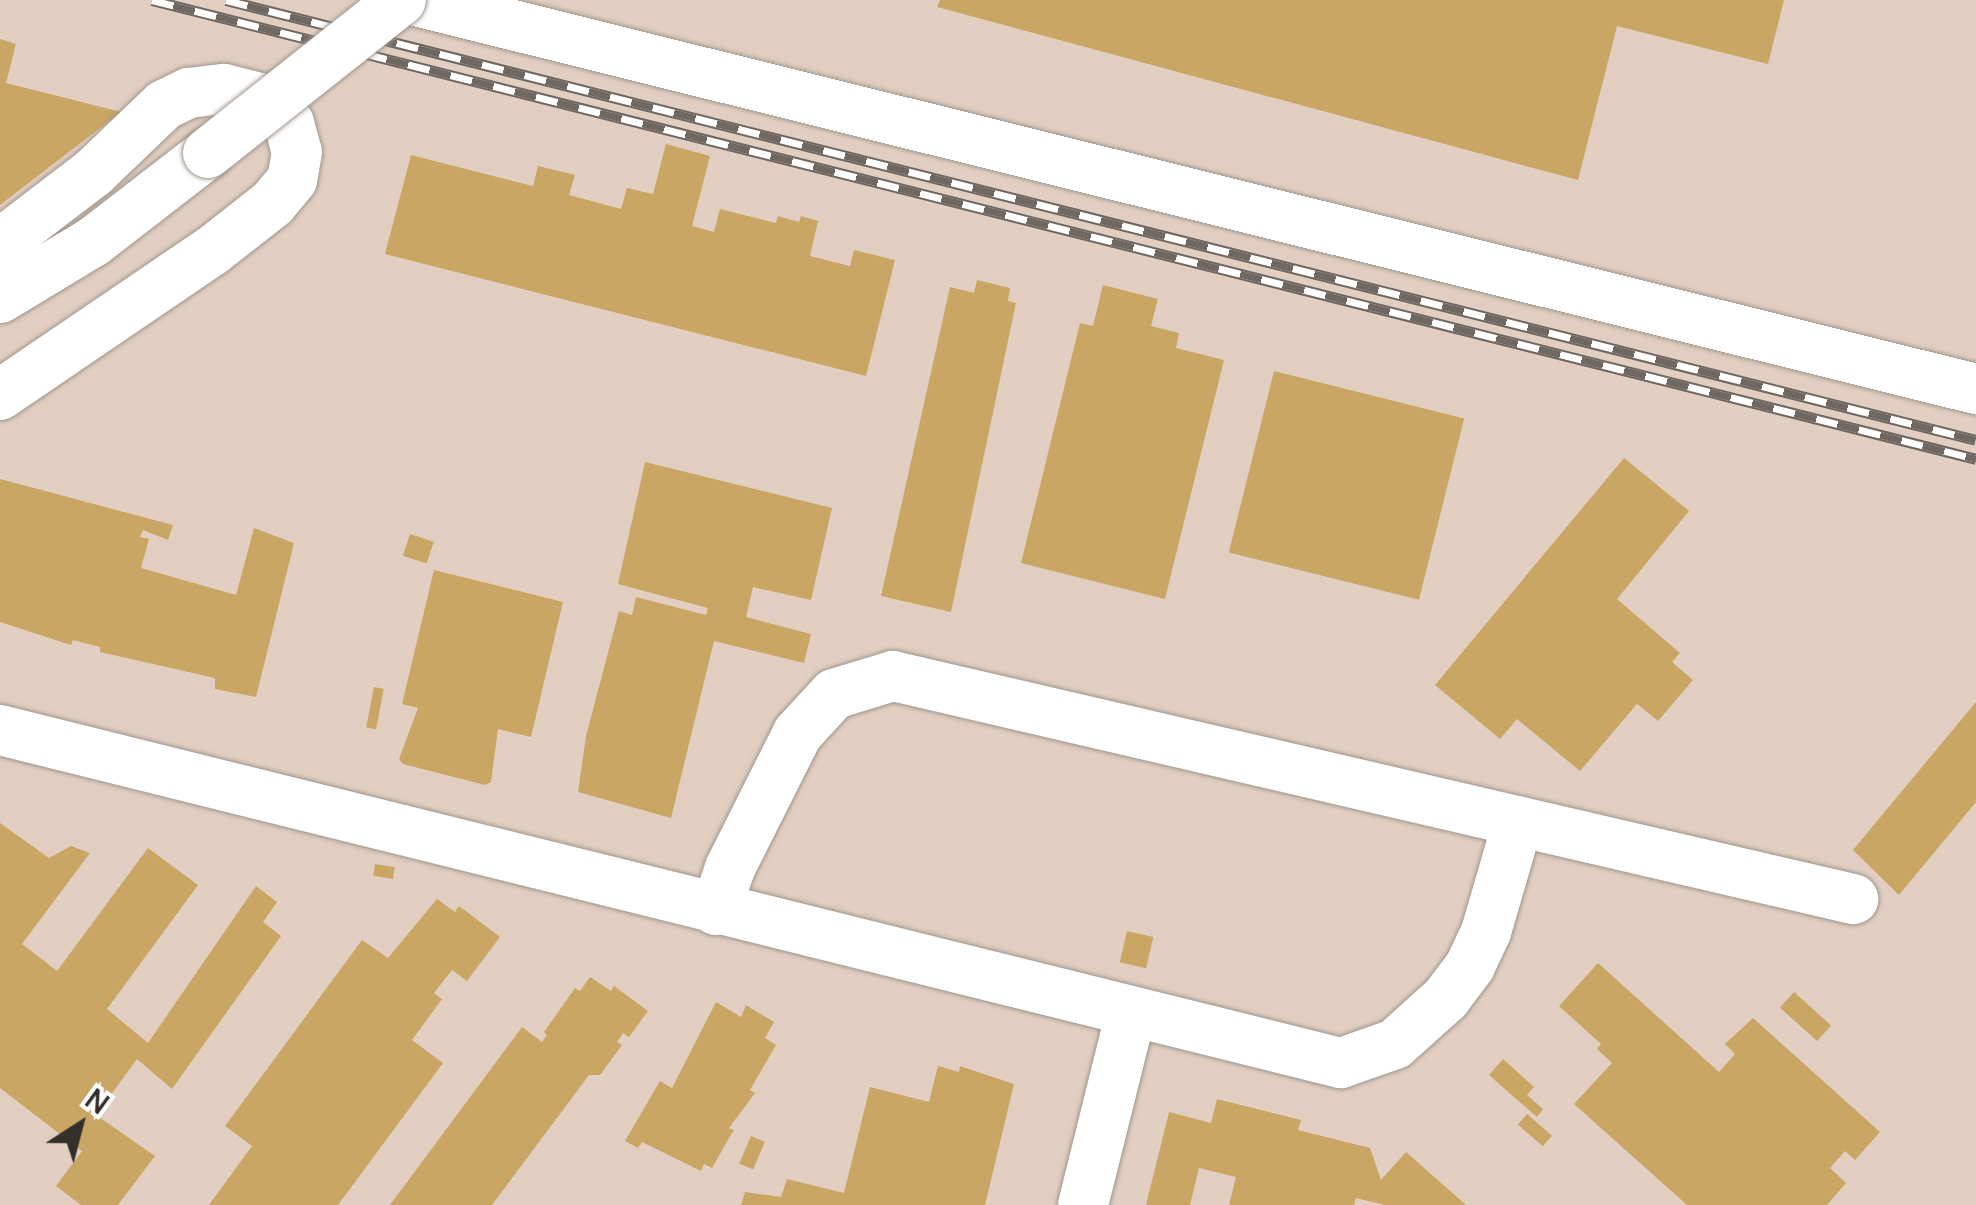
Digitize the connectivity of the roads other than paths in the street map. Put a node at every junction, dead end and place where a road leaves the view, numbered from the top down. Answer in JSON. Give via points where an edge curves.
{"nodes":[{"id":1,"x":402,"y":0,"type":"edge"},
{"id":2,"x":412,"y":0,"type":"edge"},
{"id":3,"x":537,"y":14,"type":"edge"},
{"id":4,"x":0,"y":244,"type":"edge"},
{"id":5,"x":0,"y":298,"type":"edge"},
{"id":6,"x":1976,"y":390,"type":"edge"},
{"id":7,"x":0,"y":395,"type":"edge"},
{"id":8,"x":0,"y":730,"type":"edge"},
{"id":9,"x":1518,"y":822,"type":"junction"},
{"id":10,"x":1854,"y":899,"type":"dead end"},
{"id":11,"x":716,"y":910,"type":"junction"},
{"id":12,"x":1131,"y":1012,"type":"junction"},
{"id":13,"x":1084,"y":1205,"type":"edge"}],
"edges":[{"from":1,"to":5,"type":"street","bridge":true,"via":[[93,242]]},
{"from":2,"to":3,"type":"street"},
{"from":3,"to":6,"type":"street"},
{"from":4,"to":7,"type":"street","via":[[92,173],[164,105],[189,93],[224,88],[259,98],[289,124],[297,152],[292,180],[273,203]]},
{"from":8,"to":11,"type":"street"},
{"from":9,"to":10,"type":"street"},
{"from":9,"to":11,"type":"street","via":[[893,676],[834,694],[798,733]]},
{"from":9,"to":12,"type":"street","via":[[1470,966],[1395,1044],[1341,1064]]},
{"from":11,"to":12,"type":"street"},
{"from":12,"to":13,"type":"street"}]}
